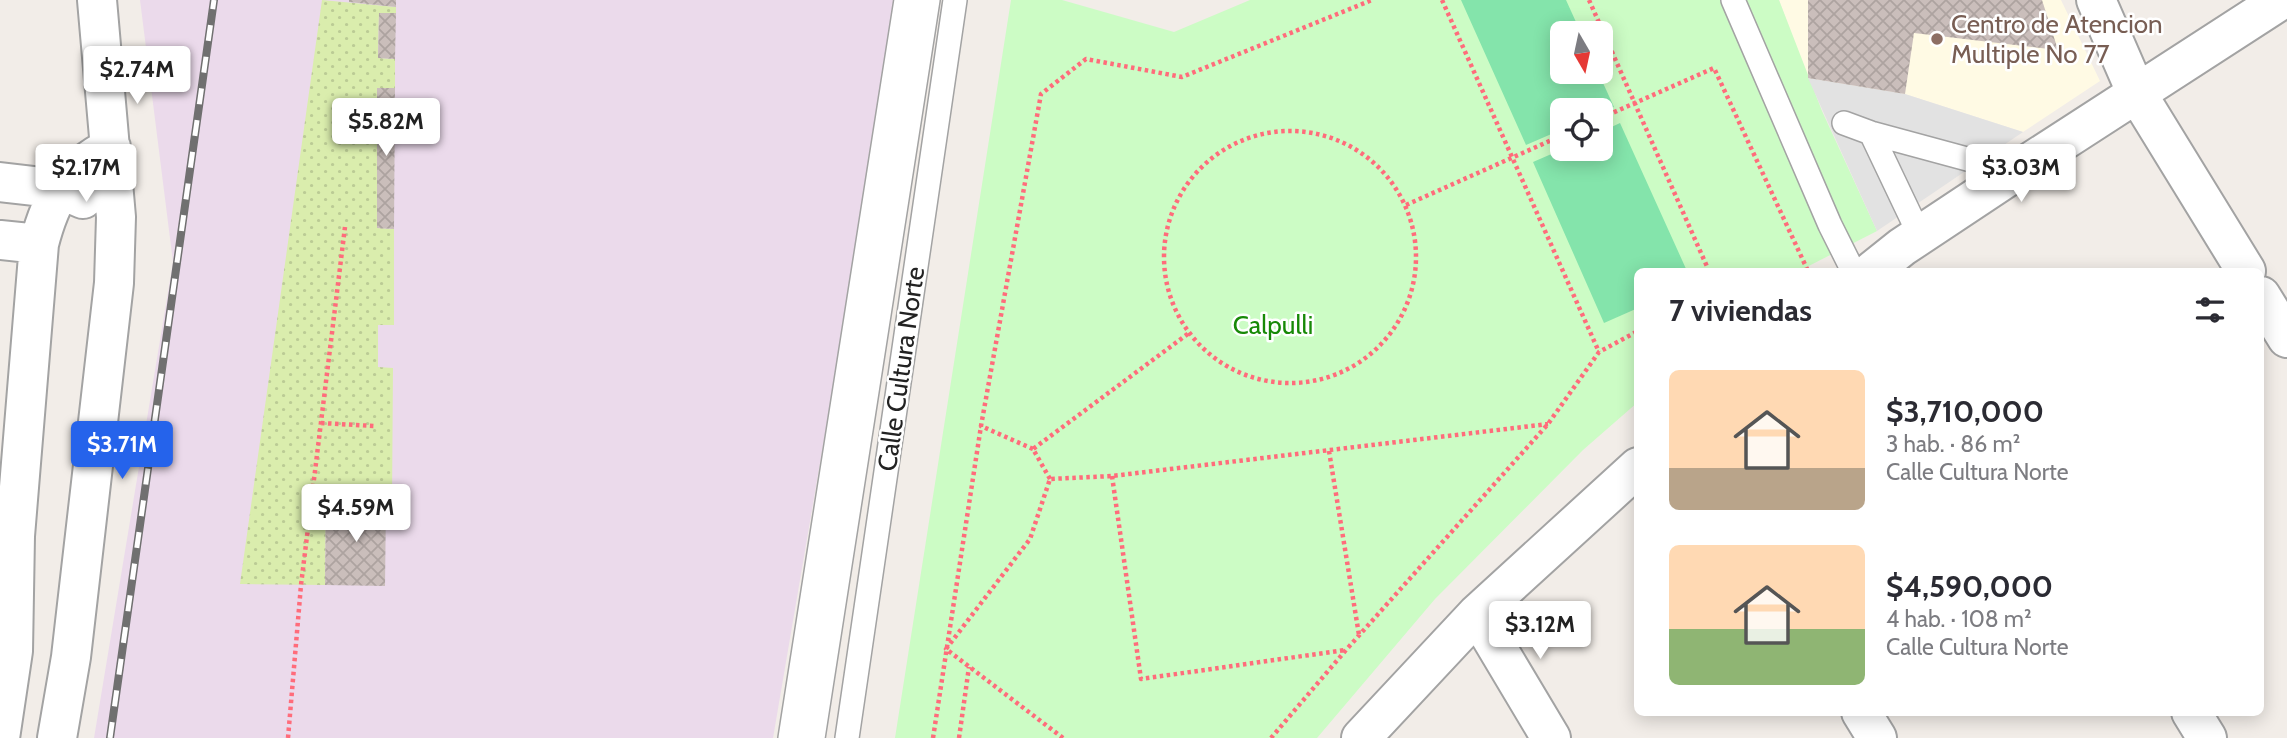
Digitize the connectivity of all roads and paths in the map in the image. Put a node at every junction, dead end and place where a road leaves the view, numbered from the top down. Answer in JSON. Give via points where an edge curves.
{"nodes":[{"id":1,"x":97,"y":0,"type":"edge"},
{"id":2,"x":906,"y":0,"type":"edge"},
{"id":3,"x":928,"y":0,"type":"edge"},
{"id":4,"x":955,"y":0,"type":"edge"},
{"id":5,"x":1372,"y":0,"type":"edge"},
{"id":6,"x":1442,"y":0,"type":"edge"},
{"id":7,"x":1589,"y":0,"type":"edge"},
{"id":8,"x":1733,"y":0,"type":"edge"},
{"id":9,"x":2096,"y":0,"type":"edge"},
{"id":10,"x":2281,"y":0,"type":"edge"},
{"id":11,"x":2136,"y":92,"type":"junction"},
{"id":12,"x":1635,"y":103,"type":"junction"},
{"id":13,"x":1613,"y":113,"type":"edge"},
{"id":14,"x":1844,"y":123,"type":"dead end"},
{"id":15,"x":1871,"y":133,"type":"junction"},
{"id":16,"x":1550,"y":141,"type":"edge"},
{"id":17,"x":111,"y":147,"type":"junction"},
{"id":18,"x":1512,"y":158,"type":"junction"},
{"id":19,"x":2015,"y":172,"type":"junction"},
{"id":20,"x":0,"y":182,"type":"edge"},
{"id":21,"x":60,"y":189,"type":"junction"},
{"id":22,"x":1406,"y":205,"type":"junction"},
{"id":23,"x":116,"y":217,"type":"junction"},
{"id":24,"x":345,"y":227,"type":"dead end"},
{"id":25,"x":18,"y":242,"type":"edge"},
{"id":26,"x":1913,"y":252,"type":"edge"},
{"id":27,"x":1708,"y":268,"type":"edge"},
{"id":28,"x":1807,"y":268,"type":"edge"},
{"id":29,"x":1852,"y":268,"type":"edge"},
{"id":30,"x":1878,"y":268,"type":"edge"},
{"id":31,"x":2244,"y":268,"type":"edge"},
{"id":32,"x":2264,"y":301,"type":"edge"},
{"id":33,"x":1189,"y":333,"type":"junction"},
{"id":34,"x":1634,"y":333,"type":"edge"},
{"id":35,"x":2287,"y":338,"type":"edge"},
{"id":36,"x":1599,"y":352,"type":"junction"},
{"id":37,"x":321,"y":423,"type":"junction"},
{"id":38,"x":1548,"y":424,"type":"junction"},
{"id":39,"x":374,"y":426,"type":"dead end"},
{"id":40,"x":981,"y":426,"type":"junction"},
{"id":41,"x":1033,"y":449,"type":"junction"},
{"id":42,"x":1329,"y":450,"type":"junction"},
{"id":43,"x":1634,"y":471,"type":"edge"},
{"id":44,"x":1112,"y":476,"type":"junction"},
{"id":45,"x":1050,"y":479,"type":"junction"},
{"id":46,"x":1477,"y":614,"type":"junction"},
{"id":47,"x":1359,"y":636,"type":"junction"},
{"id":48,"x":946,"y":649,"type":"junction"},
{"id":49,"x":6,"y":650,"type":"edge"},
{"id":50,"x":1346,"y":650,"type":"junction"},
{"id":51,"x":71,"y":657,"type":"junction"},
{"id":52,"x":969,"y":667,"type":"junction"},
{"id":53,"x":1863,"y":716,"type":"edge"},
{"id":54,"x":2193,"y":716,"type":"edge"},
{"id":55,"x":0,"y":738,"type":"edge"},
{"id":56,"x":57,"y":738,"type":"edge"},
{"id":57,"x":288,"y":738,"type":"edge"},
{"id":58,"x":790,"y":738,"type":"edge"},
{"id":59,"x":813,"y":738,"type":"edge"},
{"id":60,"x":847,"y":738,"type":"edge"},
{"id":61,"x":933,"y":738,"type":"edge"},
{"id":62,"x":959,"y":738,"type":"edge"},
{"id":63,"x":1063,"y":738,"type":"edge"},
{"id":64,"x":1271,"y":738,"type":"edge"},
{"id":65,"x":1362,"y":738,"type":"edge"},
{"id":66,"x":1551,"y":738,"type":"edge"},
{"id":67,"x":1877,"y":738,"type":"edge"},
{"id":68,"x":2207,"y":738,"type":"edge"}],
"edges":[{"from":1,"to":17,"type":"street"},
{"from":2,"to":58,"type":"lane"},
{"from":3,"to":59,"type":"lane"},
{"from":4,"to":60,"type":"lane","name":"Calle Cultura Norte"},
{"from":5,"to":40,"type":"path","via":[[1182,77],[1086,59],[1041,94]]},
{"from":6,"to":18,"type":"path"},
{"from":7,"to":12,"type":"path"},
{"from":8,"to":29,"type":"lane"},
{"from":9,"to":11,"type":"street"},
{"from":10,"to":11,"type":"street"},
{"from":11,"to":19,"type":"street"},
{"from":11,"to":31,"type":"street"},
{"from":12,"to":13,"type":"path"},
{"from":12,"to":27,"type":"path"},
{"from":12,"to":28,"type":"path","via":[[1714,68]]},
{"from":14,"to":15,"type":"lane"},
{"from":15,"to":19,"type":"lane"},
{"from":15,"to":26,"type":"lane"},
{"from":16,"to":18,"type":"path"},
{"from":17,"to":21,"type":"street","via":[[91,157]]},
{"from":17,"to":23,"type":"street"},
{"from":18,"to":22,"type":"path"},
{"from":18,"to":36,"type":"path"},
{"from":19,"to":26,"type":"street"},
{"from":20,"to":21,"type":"street"},
{"from":21,"to":23,"type":"street"},
{"from":21,"to":25,"type":"street","via":[[47,215]]},
{"from":22,"to":33,"type":"path","via":[[1417,252],[1409,300],[1385,341],[1346,370],[1300,383],[1250,377],[1206,352]]},
{"from":22,"to":33,"type":"path","via":[[1394,184],[1359,151],[1314,133],[1264,134],[1217,154],[1183,191],[1165,238],[1167,288]]},
{"from":23,"to":51,"type":"street","via":[[114,283]]},
{"from":24,"to":37,"type":"path"},
{"from":25,"to":49,"type":"street","via":[[15,536]]},
{"from":26,"to":30,"type":"street"},
{"from":32,"to":35,"type":"street"},
{"from":33,"to":41,"type":"path"},
{"from":34,"to":36,"type":"path"},
{"from":36,"to":38,"type":"path"},
{"from":37,"to":39,"type":"path"},
{"from":37,"to":57,"type":"path","via":[[300,585]]},
{"from":38,"to":42,"type":"path"},
{"from":38,"to":47,"type":"path"},
{"from":40,"to":41,"type":"path"},
{"from":40,"to":48,"type":"path"},
{"from":41,"to":45,"type":"path"},
{"from":42,"to":44,"type":"path"},
{"from":42,"to":47,"type":"path"},
{"from":43,"to":46,"type":"street"},
{"from":44,"to":45,"type":"path"},
{"from":44,"to":50,"type":"path","via":[[1141,679]]},
{"from":45,"to":48,"type":"path","via":[[1030,539]]},
{"from":46,"to":65,"type":"street"},
{"from":46,"to":66,"type":"street"},
{"from":47,"to":50,"type":"path"},
{"from":48,"to":52,"type":"path"},
{"from":48,"to":61,"type":"path"},
{"from":49,"to":51,"type":"street"},
{"from":49,"to":55,"type":"street"},
{"from":50,"to":64,"type":"path"},
{"from":51,"to":56,"type":"street"},
{"from":52,"to":62,"type":"path"},
{"from":52,"to":63,"type":"path"},
{"from":53,"to":67,"type":"street"},
{"from":54,"to":68,"type":"street"}]}
